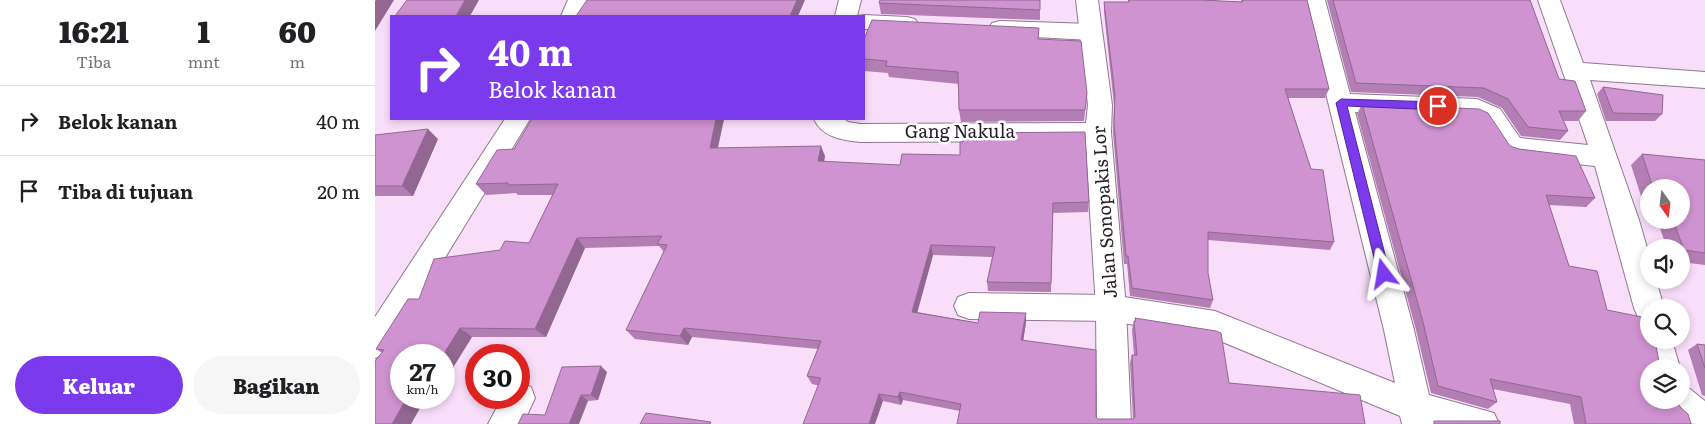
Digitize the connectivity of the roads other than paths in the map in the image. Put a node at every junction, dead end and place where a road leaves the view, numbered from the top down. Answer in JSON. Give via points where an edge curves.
{"nodes":[{"id":1,"x":579,"y":0,"type":"edge"},
{"id":2,"x":850,"y":0,"type":"edge"},
{"id":3,"x":1087,"y":0,"type":"edge"},
{"id":4,"x":1314,"y":0,"type":"edge"},
{"id":5,"x":1549,"y":0,"type":"edge"},
{"id":6,"x":572,"y":15,"type":"edge"},
{"id":7,"x":846,"y":15,"type":"edge"},
{"id":8,"x":865,"y":22,"type":"edge"},
{"id":9,"x":923,"y":25,"type":"edge"},
{"id":10,"x":982,"y":27,"type":"edge"},
{"id":11,"x":1091,"y":32,"type":"junction"},
{"id":12,"x":1574,"y":71,"type":"junction"},
{"id":13,"x":1705,"y":80,"type":"edge"},
{"id":14,"x":1341,"y":103,"type":"junction"},
{"id":15,"x":517,"y":120,"type":"edge"},
{"id":16,"x":827,"y":120,"type":"edge"},
{"id":17,"x":1098,"y":132,"type":"junction"},
{"id":18,"x":1605,"y":157,"type":"junction"},
{"id":19,"x":1647,"y":299,"type":"edge"},
{"id":20,"x":969,"y":306,"type":"dead end"},
{"id":21,"x":1111,"y":308,"type":"junction"},
{"id":22,"x":375,"y":344,"type":"edge"},
{"id":23,"x":513,"y":409,"type":"edge"},
{"id":24,"x":1688,"y":409,"type":"edge"},
{"id":25,"x":1417,"y":416,"type":"edge"},
{"id":26,"x":1705,"y":420,"type":"edge"},
{"id":27,"x":505,"y":424,"type":"edge"},
{"id":28,"x":1113,"y":424,"type":"edge"},
{"id":29,"x":1482,"y":424,"type":"edge"}],
"edges":[{"from":1,"to":6,"type":"street"},
{"from":2,"to":7,"type":"street"},
{"from":3,"to":11,"type":"street","name":"Jalan Sonopakis Lor"},
{"from":4,"to":14,"type":"street"},
{"from":5,"to":12,"type":"street"},
{"from":8,"to":9,"type":"street"},
{"from":10,"to":11,"type":"street"},
{"from":11,"to":17,"type":"street","name":"Jalan Sonopakis Lor","via":[[1100,105]]},
{"from":12,"to":13,"type":"street"},
{"from":12,"to":18,"type":"street"},
{"from":14,"to":18,"type":"street","via":[[1477,108],[1491,115],[1514,148]]},
{"from":14,"to":25,"type":"street"},
{"from":15,"to":22,"type":"street"},
{"from":16,"to":17,"type":"street","name":"Gang Nakula","via":[[841,130],[860,133]]},
{"from":17,"to":21,"type":"street","name":"Jalan Sonopakis Lor"},
{"from":18,"to":19,"type":"street"},
{"from":20,"to":21,"type":"street"},
{"from":21,"to":25,"type":"street","via":[[1215,325]]},
{"from":21,"to":28,"type":"street","name":"Jalan Sonopakis Lor"},
{"from":23,"to":27,"type":"street"},
{"from":24,"to":26,"type":"street"},
{"from":25,"to":29,"type":"street"}]}
